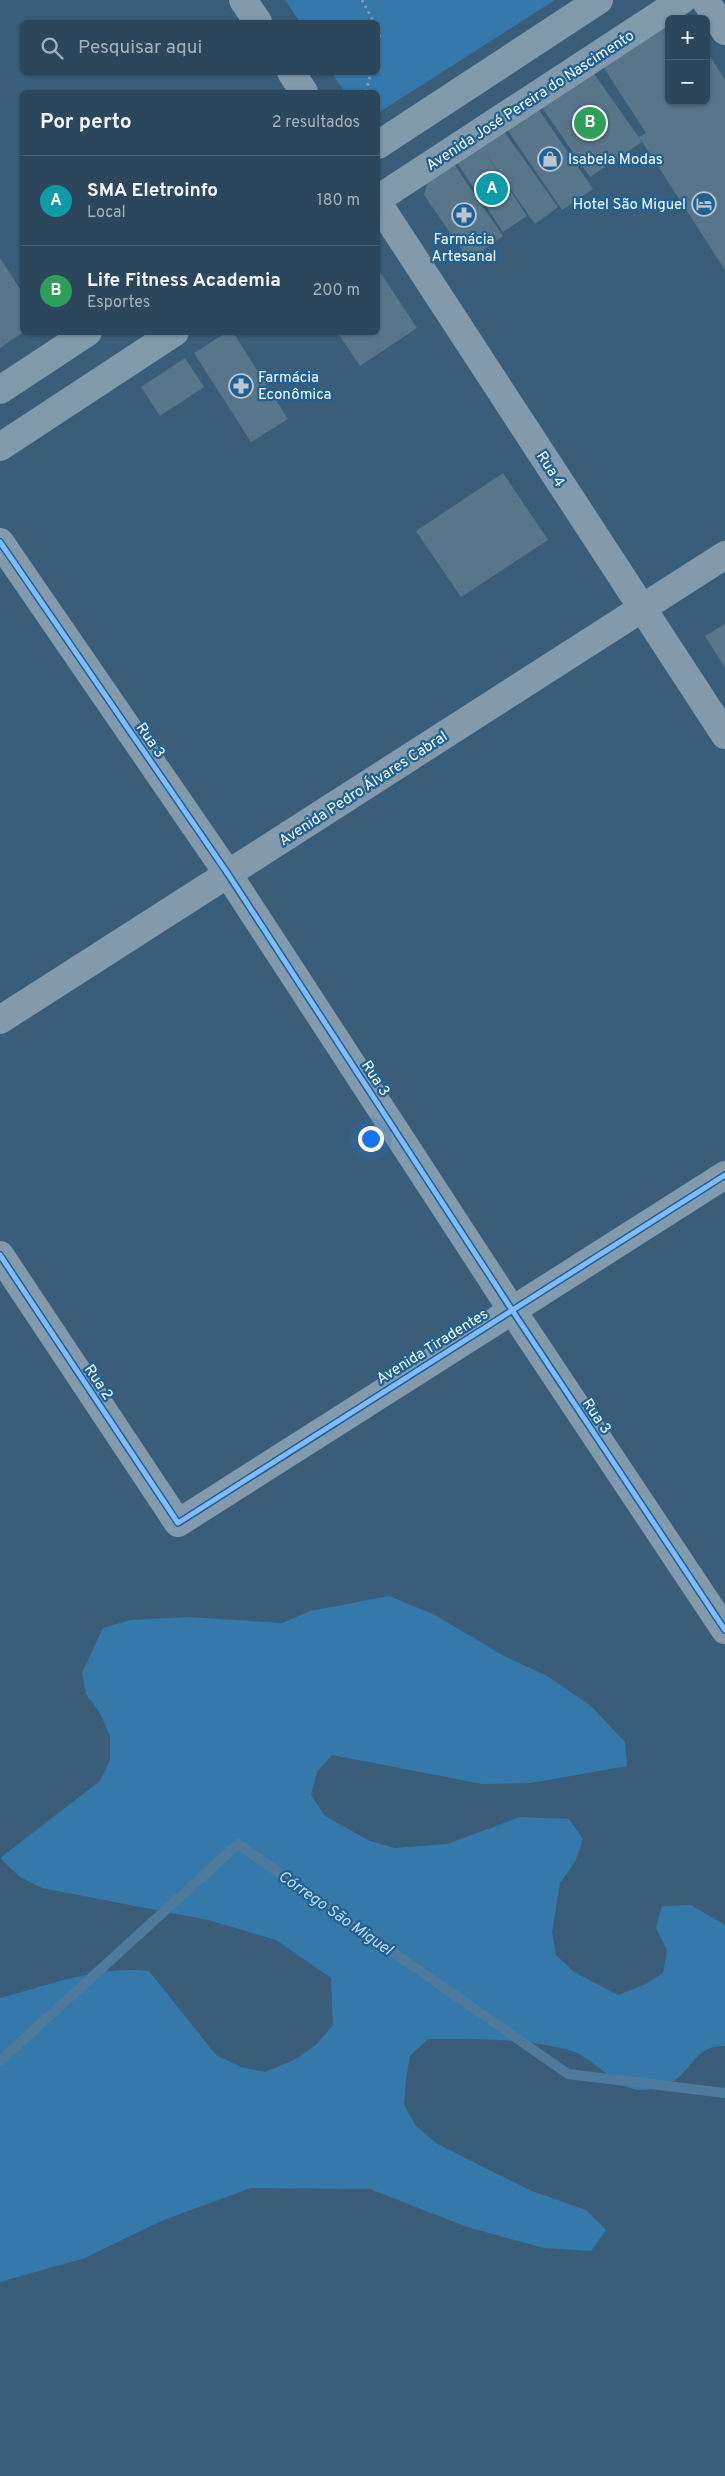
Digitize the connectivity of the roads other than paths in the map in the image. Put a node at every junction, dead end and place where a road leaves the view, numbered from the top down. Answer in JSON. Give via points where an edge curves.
{"nodes":[{"id":1,"x":243,"y":0,"type":"edge"},
{"id":2,"x":599,"y":0,"type":"edge"},
{"id":3,"x":682,"y":0,"type":"edge"},
{"id":4,"x":704,"y":0,"type":"edge"},
{"id":5,"x":257,"y":20,"type":"edge"},
{"id":6,"x":725,"y":31,"type":"edge"},
{"id":7,"x":293,"y":75,"type":"edge"},
{"id":8,"x":303,"y":90,"type":"edge"},
{"id":9,"x":380,"y":144,"type":"edge"},
{"id":10,"x":380,"y":199,"type":"edge"},
{"id":11,"x":380,"y":207,"type":"edge"},
{"id":12,"x":83,"y":335,"type":"edge"},
{"id":13,"x":169,"y":335,"type":"edge"},
{"id":14,"x":0,"y":390,"type":"edge"},
{"id":15,"x":0,"y":447,"type":"edge"},
{"id":16,"x":0,"y":542,"type":"edge"},
{"id":17,"x":725,"y":556,"type":"edge"},
{"id":18,"x":642,"y":608,"type":"junction"},
{"id":19,"x":725,"y":735,"type":"edge"},
{"id":20,"x":228,"y":874,"type":"junction"},
{"id":21,"x":0,"y":1020,"type":"edge"},
{"id":22,"x":725,"y":1175,"type":"edge"},
{"id":23,"x":0,"y":1255,"type":"edge"},
{"id":24,"x":512,"y":1310,"type":"junction"},
{"id":25,"x":178,"y":1522,"type":"joint"},
{"id":26,"x":725,"y":1630,"type":"edge"}],
"edges":[{"from":1,"to":5,"type":"street"},
{"from":2,"to":9,"type":"main road"},
{"from":3,"to":10,"type":"main road","name":"Avenida José Pereira do Nascimento"},
{"from":4,"to":6,"type":"street"},
{"from":7,"to":8,"type":"street"},
{"from":11,"to":18,"type":"street","name":"Rua 4"},
{"from":12,"to":14,"type":"main road"},
{"from":13,"to":15,"type":"main road"},
{"from":16,"to":20,"type":"street","name":"Rua 3"},
{"from":17,"to":18,"type":"street","name":"Avenida Pedro Álvares Cabral"},
{"from":18,"to":19,"type":"street","name":"Rua 4"},
{"from":18,"to":20,"type":"street","name":"Avenida Pedro Álvares Cabral"},
{"from":20,"to":21,"type":"street","name":"Avenida Pedro Álvares Cabral"},
{"from":20,"to":24,"type":"street","name":"Rua 3"},
{"from":22,"to":24,"type":"street","name":"Avenida Tiradentes"},
{"from":23,"to":25,"type":"street","name":"Rua 2"},
{"from":24,"to":25,"type":"street","name":"Avenida Tiradentes"},
{"from":24,"to":26,"type":"street","name":"Rua 3"}]}
